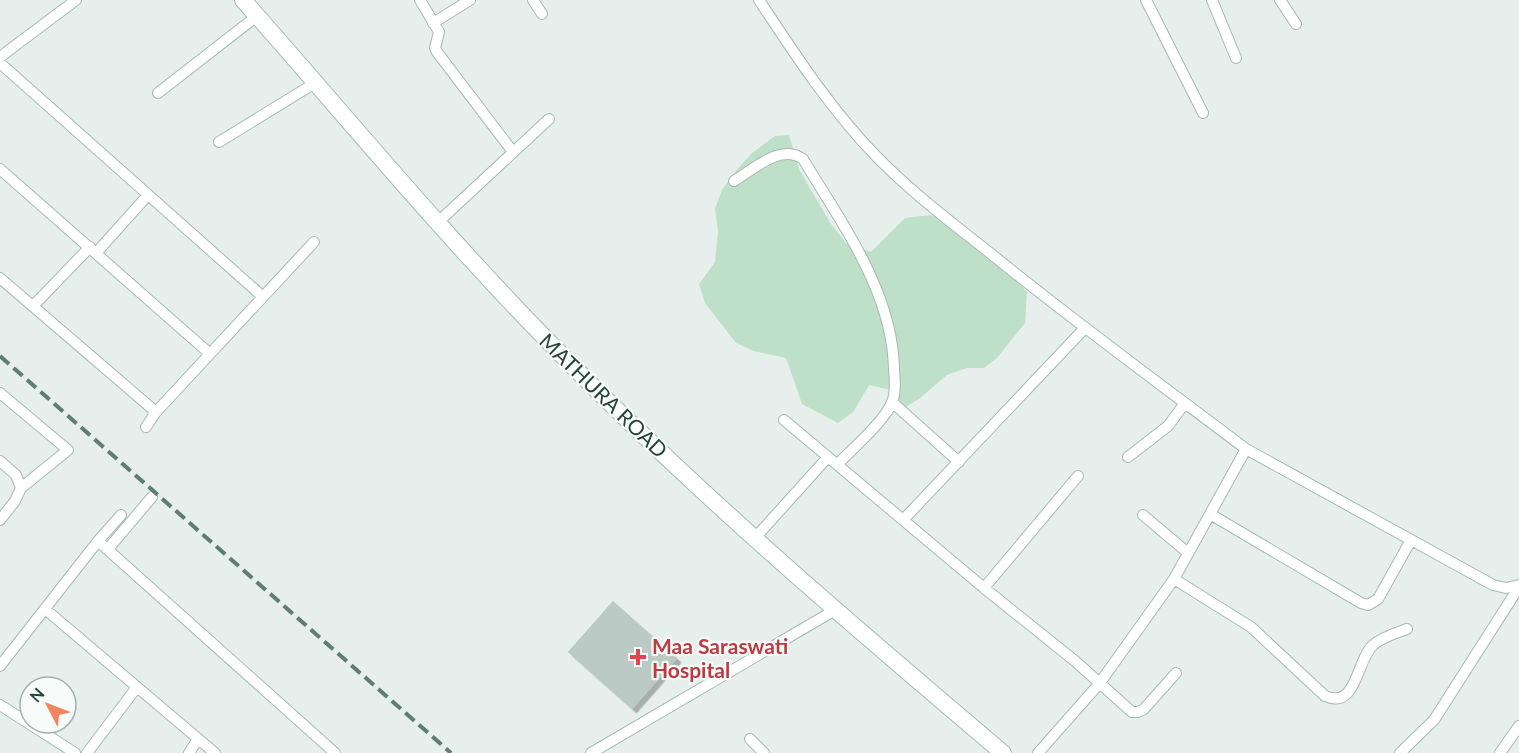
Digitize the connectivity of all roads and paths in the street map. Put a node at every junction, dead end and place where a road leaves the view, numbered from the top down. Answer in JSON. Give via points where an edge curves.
{"nodes":[{"id":1,"x":76,"y":0,"type":"edge"},
{"id":2,"x":243,"y":0,"type":"edge"},
{"id":3,"x":420,"y":0,"type":"edge"},
{"id":4,"x":470,"y":0,"type":"edge"},
{"id":5,"x":533,"y":0,"type":"edge"},
{"id":6,"x":759,"y":0,"type":"edge"},
{"id":7,"x":1146,"y":0,"type":"edge"},
{"id":8,"x":1212,"y":0,"type":"edge"},
{"id":9,"x":1280,"y":0,"type":"edge"},
{"id":10,"x":542,"y":14,"type":"dead end"},
{"id":11,"x":257,"y":16,"type":"junction"},
{"id":12,"x":433,"y":23,"type":"junction"},
{"id":13,"x":1296,"y":24,"type":"dead end"},
{"id":14,"x":0,"y":57,"type":"edge"},
{"id":15,"x":1236,"y":58,"type":"dead end"},
{"id":16,"x":0,"y":63,"type":"edge"},
{"id":17,"x":315,"y":83,"type":"junction"},
{"id":18,"x":158,"y":93,"type":"dead end"},
{"id":19,"x":1203,"y":113,"type":"dead end"},
{"id":20,"x":549,"y":119,"type":"dead end"},
{"id":21,"x":219,"y":142,"type":"dead end"},
{"id":22,"x":513,"y":152,"type":"junction"},
{"id":23,"x":0,"y":169,"type":"edge"},
{"id":24,"x":734,"y":181,"type":"dead end"},
{"id":25,"x":148,"y":195,"type":"junction"},
{"id":26,"x":437,"y":223,"type":"junction"},
{"id":27,"x":314,"y":242,"type":"dead end"},
{"id":28,"x":93,"y":250,"type":"junction"},
{"id":29,"x":0,"y":278,"type":"edge"},
{"id":30,"x":262,"y":296,"type":"junction"},
{"id":31,"x":33,"y":306,"type":"junction"},
{"id":32,"x":1084,"y":329,"type":"junction"},
{"id":33,"x":210,"y":354,"type":"junction"},
{"id":34,"x":0,"y":393,"type":"edge"},
{"id":35,"x":892,"y":402,"type":"junction"},
{"id":36,"x":1185,"y":403,"type":"junction"},
{"id":37,"x":156,"y":412,"type":"junction"},
{"id":38,"x":784,"y":420,"type":"dead end"},
{"id":39,"x":146,"y":427,"type":"dead end"},
{"id":40,"x":1246,"y":449,"type":"junction"},
{"id":41,"x":828,"y":457,"type":"junction"},
{"id":42,"x":1128,"y":457,"type":"dead end"},
{"id":43,"x":0,"y":461,"type":"edge"},
{"id":44,"x":959,"y":462,"type":"junction"},
{"id":45,"x":838,"y":464,"type":"junction"},
{"id":46,"x":1078,"y":476,"type":"dead end"},
{"id":47,"x":21,"y":488,"type":"junction"},
{"id":48,"x":152,"y":497,"type":"dead end"},
{"id":49,"x":1210,"y":514,"type":"junction"},
{"id":50,"x":121,"y":515,"type":"dead end"},
{"id":51,"x":1143,"y":516,"type":"dead end"},
{"id":52,"x":0,"y":520,"type":"edge"},
{"id":53,"x":903,"y":520,"type":"junction"},
{"id":54,"x":755,"y":538,"type":"junction"},
{"id":55,"x":1412,"y":540,"type":"junction"},
{"id":56,"x":98,"y":541,"type":"junction"},
{"id":57,"x":108,"y":549,"type":"junction"},
{"id":58,"x":1188,"y":553,"type":"junction"},
{"id":59,"x":1174,"y":579,"type":"junction"},
{"id":60,"x":1519,"y":586,"type":"edge"},
{"id":61,"x":984,"y":588,"type":"junction"},
{"id":62,"x":45,"y":609,"type":"junction"},
{"id":63,"x":835,"y":610,"type":"junction"},
{"id":64,"x":1407,"y":629,"type":"dead end"},
{"id":65,"x":0,"y":666,"type":"edge"},
{"id":66,"x":1176,"y":673,"type":"dead end"},
{"id":67,"x":1099,"y":684,"type":"junction"},
{"id":68,"x":137,"y":687,"type":"junction"},
{"id":69,"x":0,"y":705,"type":"edge"},
{"id":70,"x":1519,"y":726,"type":"edge"},
{"id":71,"x":198,"y":739,"type":"junction"},
{"id":72,"x":750,"y":739,"type":"dead end"},
{"id":73,"x":75,"y":753,"type":"edge"},
{"id":74,"x":87,"y":753,"type":"edge"},
{"id":75,"x":189,"y":753,"type":"edge"},
{"id":76,"x":215,"y":753,"type":"edge"},
{"id":77,"x":335,"y":753,"type":"edge"},
{"id":78,"x":591,"y":753,"type":"edge"},
{"id":79,"x":764,"y":753,"type":"edge"},
{"id":80,"x":1004,"y":753,"type":"edge"},
{"id":81,"x":1038,"y":753,"type":"edge"},
{"id":82,"x":1400,"y":753,"type":"edge"},
{"id":83,"x":1500,"y":753,"type":"edge"}],
"edges":[{"from":1,"to":14,"type":"street"},
{"from":2,"to":11,"type":"main road","name":"MATHURA ROAD"},
{"from":3,"to":12,"type":"street"},
{"from":4,"to":12,"type":"street"},
{"from":5,"to":10,"type":"street"},
{"from":6,"to":32,"type":"street","via":[[839,113],[875,155],[909,188]]},
{"from":7,"to":19,"type":"street"},
{"from":8,"to":15,"type":"street"},
{"from":9,"to":13,"type":"street"},
{"from":11,"to":17,"type":"main road","name":"MATHURA ROAD"},
{"from":11,"to":18,"type":"street"},
{"from":12,"to":22,"type":"street","via":[[439,32],[437,52]]},
{"from":16,"to":25,"type":"street"},
{"from":17,"to":21,"type":"street"},
{"from":17,"to":26,"type":"main road","name":"MATHURA ROAD"},
{"from":20,"to":22,"type":"street"},
{"from":22,"to":26,"type":"street"},
{"from":23,"to":28,"type":"street"},
{"from":24,"to":35,"type":"street","via":[[787,152],[803,159],[858,251],[885,312],[894,354]]},
{"from":25,"to":28,"type":"street"},
{"from":25,"to":30,"type":"street"},
{"from":26,"to":54,"type":"main road","name":"MATHURA ROAD","via":[[549,343]]},
{"from":27,"to":30,"type":"street"},
{"from":28,"to":31,"type":"street"},
{"from":28,"to":33,"type":"street"},
{"from":29,"to":31,"type":"street"},
{"from":30,"to":33,"type":"street"},
{"from":31,"to":37,"type":"street"},
{"from":32,"to":36,"type":"street"},
{"from":32,"to":44,"type":"street"},
{"from":33,"to":37,"type":"street"},
{"from":34,"to":47,"type":"street","via":[[68,450]]},
{"from":35,"to":44,"type":"street"},
{"from":35,"to":45,"type":"street","via":[[885,415]]},
{"from":36,"to":40,"type":"street"},
{"from":36,"to":42,"type":"street","via":[[1163,431]]},
{"from":37,"to":39,"type":"street"},
{"from":38,"to":41,"type":"street"},
{"from":40,"to":49,"type":"street"},
{"from":40,"to":55,"type":"street"},
{"from":41,"to":45,"type":"street"},
{"from":41,"to":54,"type":"street"},
{"from":43,"to":47,"type":"street","via":[[16,475]]},
{"from":44,"to":53,"type":"street"},
{"from":45,"to":53,"type":"street"},
{"from":46,"to":61,"type":"street"},
{"from":47,"to":52,"type":"street"},
{"from":48,"to":57,"type":"street"},
{"from":49,"to":55,"type":"street","via":[[1368,605],[1378,599]]},
{"from":49,"to":58,"type":"street"},
{"from":50,"to":56,"type":"street"},
{"from":51,"to":58,"type":"street"},
{"from":53,"to":61,"type":"street"},
{"from":54,"to":63,"type":"main road","name":"MATHURA ROAD"},
{"from":55,"to":60,"type":"street","via":[[1493,585]]},
{"from":56,"to":57,"type":"street"},
{"from":56,"to":62,"type":"street"},
{"from":57,"to":77,"type":"street"},
{"from":58,"to":59,"type":"street"},
{"from":59,"to":64,"type":"street","via":[[1251,627],[1333,700],[1350,693],[1373,645]]},
{"from":59,"to":67,"type":"street"},
{"from":60,"to":82,"type":"street","via":[[1434,720]]},
{"from":61,"to":67,"type":"street"},
{"from":62,"to":65,"type":"street"},
{"from":62,"to":68,"type":"street"},
{"from":63,"to":78,"type":"street"},
{"from":63,"to":80,"type":"main road","name":"MATHURA ROAD"},
{"from":66,"to":67,"type":"street","via":[[1138,712],[1132,712]]},
{"from":67,"to":81,"type":"street"},
{"from":68,"to":71,"type":"street"},
{"from":68,"to":74,"type":"street"},
{"from":69,"to":73,"type":"street"},
{"from":70,"to":83,"type":"street"},
{"from":71,"to":75,"type":"street"},
{"from":71,"to":76,"type":"street"},
{"from":72,"to":79,"type":"street"}]}
